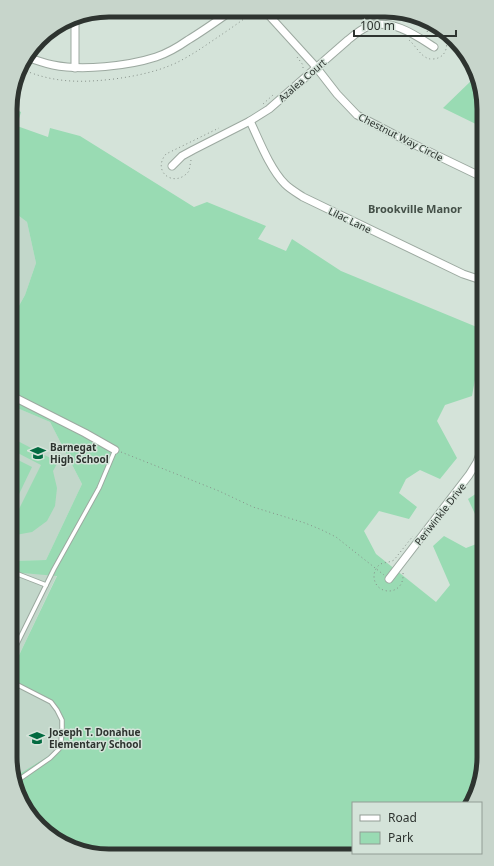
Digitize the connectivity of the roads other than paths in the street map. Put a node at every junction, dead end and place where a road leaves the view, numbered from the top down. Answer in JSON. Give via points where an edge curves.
{"nodes":[{"id":1,"x":223,"y":17,"type":"edge"},
{"id":2,"x":267,"y":17,"type":"edge"},
{"id":3,"x":75,"y":24,"type":"edge"},
{"id":4,"x":434,"y":47,"type":"dead end"},
{"id":5,"x":32,"y":59,"type":"edge"},
{"id":6,"x":316,"y":67,"type":"junction"},
{"id":7,"x":76,"y":68,"type":"junction"},
{"id":8,"x":250,"y":121,"type":"junction"},
{"id":9,"x":172,"y":166,"type":"dead end"},
{"id":10,"x":477,"y":175,"type":"edge"},
{"id":11,"x":477,"y":279,"type":"edge"},
{"id":12,"x":17,"y":398,"type":"edge"},
{"id":13,"x":115,"y":450,"type":"joint"},
{"id":14,"x":477,"y":462,"type":"edge"},
{"id":15,"x":17,"y":574,"type":"edge"},
{"id":16,"x":389,"y":579,"type":"road end"},
{"id":17,"x":46,"y":585,"type":"junction"},
{"id":18,"x":17,"y":644,"type":"edge"},
{"id":19,"x":17,"y":685,"type":"edge"},
{"id":20,"x":20,"y":779,"type":"edge"}],
"edges":[{"from":1,"to":7,"type":"street","via":[[175,49],[156,57],[107,66]]},
{"from":2,"to":6,"type":"street","name":"Chestnut Way Circle"},
{"from":3,"to":7,"type":"street"},
{"from":4,"to":6,"type":"street","name":"Azalea Court","via":[[395,26],[369,26]]},
{"from":5,"to":7,"type":"street"},
{"from":6,"to":8,"type":"street","name":"Azalea Court","via":[[269,109]]},
{"from":6,"to":10,"type":"street","name":"Chestnut Way Circle","via":[[357,115]]},
{"from":8,"to":9,"type":"street","name":"Azalea Court","via":[[182,156]]},
{"from":8,"to":11,"type":"street","name":"Lilac Lane","via":[[278,175],[303,197]]},
{"from":12,"to":13,"type":"street"},
{"from":13,"to":17,"type":"lane","via":[[99,488]]},
{"from":14,"to":16,"type":"street","name":"Periwinkle Drive"},
{"from":15,"to":17,"type":"lane"},
{"from":17,"to":18,"type":"lane"},
{"from":19,"to":20,"type":"lane","via":[[51,702],[62,720],[62,742],[59,749]]}]}
